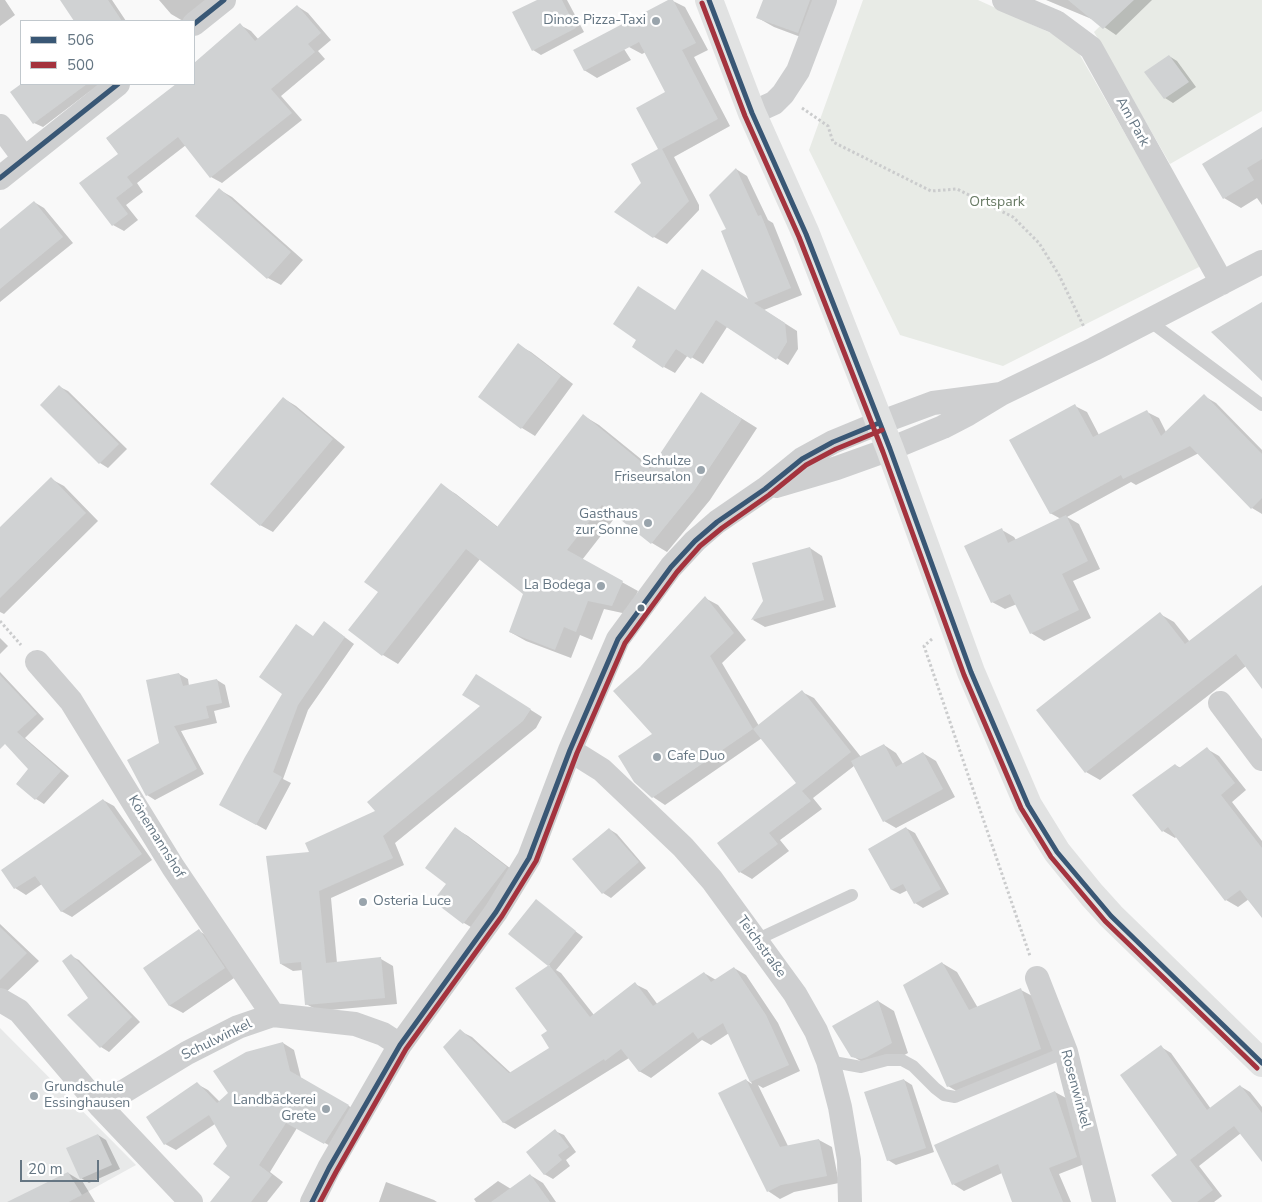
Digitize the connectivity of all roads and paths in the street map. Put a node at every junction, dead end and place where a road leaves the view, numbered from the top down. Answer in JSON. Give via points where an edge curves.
{"nodes":[{"id":1,"x":224,"y":0,"type":"edge"},
{"id":2,"x":709,"y":0,"type":"edge"},
{"id":3,"x":825,"y":0,"type":"edge"},
{"id":4,"x":1004,"y":0,"type":"edge"},
{"id":5,"x":195,"y":23,"type":"edge"},
{"id":6,"x":117,"y":85,"type":"edge"},
{"id":7,"x":783,"y":94,"type":"junction"},
{"id":8,"x":752,"y":112,"type":"junction"},
{"id":9,"x":0,"y":126,"type":"edge"},
{"id":10,"x":24,"y":158,"type":"junction"},
{"id":11,"x":0,"y":178,"type":"edge"},
{"id":12,"x":1262,"y":262,"type":"edge"},
{"id":13,"x":1222,"y":283,"type":"junction"},
{"id":14,"x":1148,"y":320,"type":"junction"},
{"id":15,"x":1094,"y":349,"type":"junction"},
{"id":16,"x":1001,"y":394,"type":"junction"},
{"id":17,"x":1262,"y":405,"type":"edge"},
{"id":18,"x":879,"y":423,"type":"junction"},
{"id":19,"x":890,"y":449,"type":"junction"},
{"id":20,"x":765,"y":489,"type":"junction"},
{"id":21,"x":952,"y":619,"type":"junction"},
{"id":22,"x":0,"y":622,"type":"edge"},
{"id":23,"x":37,"y":662,"type":"joint"},
{"id":24,"x":1220,"y":703,"type":"dead end"},
{"id":25,"x":570,"y":750,"type":"junction"},
{"id":26,"x":1262,"y":759,"type":"edge"},
{"id":27,"x":852,"y":895,"type":"dead end"},
{"id":28,"x":756,"y":940,"type":"junction"},
{"id":29,"x":1037,"y":978,"type":"joint"},
{"id":30,"x":0,"y":1000,"type":"edge"},
{"id":31,"x":273,"y":1015,"type":"junction"},
{"id":32,"x":400,"y":1046,"type":"junction"},
{"id":33,"x":1066,"y":1052,"type":"junction"},
{"id":34,"x":828,"y":1061,"type":"junction"},
{"id":35,"x":1262,"y":1063,"type":"edge"},
{"id":36,"x":100,"y":1106,"type":"junction"},
{"id":37,"x":191,"y":1202,"type":"edge"},
{"id":38,"x":312,"y":1202,"type":"edge"},
{"id":39,"x":850,"y":1202,"type":"edge"},
{"id":40,"x":1104,"y":1202,"type":"edge"}],
"edges":[{"from":1,"to":5,"type":"street"},
{"from":2,"to":8,"type":"main road"},
{"from":3,"to":7,"type":"street","via":[[798,71]]},
{"from":4,"to":13,"type":"street","name":"Am Park","via":[[1056,22],[1091,48]]},
{"from":6,"to":10,"type":"street"},
{"from":7,"to":8,"type":"street","via":[[774,103]]},
{"from":7,"to":15,"type":"path","via":[[828,126],[833,142],[931,191],[958,189],[1013,217],[1038,243],[1059,275]]},
{"from":8,"to":18,"type":"main road","via":[[806,234]]},
{"from":9,"to":10,"type":"street"},
{"from":10,"to":11,"type":"street"},
{"from":12,"to":13,"type":"street"},
{"from":13,"to":14,"type":"street"},
{"from":14,"to":15,"type":"street"},
{"from":14,"to":17,"type":"lane"},
{"from":15,"to":16,"type":"street"},
{"from":16,"to":18,"type":"street","via":[[933,403]]},
{"from":16,"to":19,"type":"street","via":[[960,418]]},
{"from":18,"to":19,"type":"main road"},
{"from":18,"to":20,"type":"street","via":[[802,459]]},
{"from":19,"to":20,"type":"street"},
{"from":19,"to":21,"type":"main road"},
{"from":20,"to":25,"type":"street","via":[[717,522],[671,567],[618,639]]},
{"from":21,"to":29,"type":"path","via":[[924,646]]},
{"from":21,"to":35,"type":"main road","via":[[1028,805],[1057,852],[1111,916]]},
{"from":22,"to":23,"type":"path"},
{"from":23,"to":31,"type":"street","name":"Könemannshof","via":[[71,701],[173,867]]},
{"from":24,"to":26,"type":"street"},
{"from":25,"to":28,"type":"street","name":"Teichstraße","via":[[602,770],[683,848],[712,880]]},
{"from":25,"to":32,"type":"street","via":[[529,858],[496,912]]},
{"from":27,"to":28,"type":"lane"},
{"from":28,"to":34,"type":"street","name":"Teichstraße","via":[[795,994]]},
{"from":29,"to":33,"type":"street","name":"Rosenwinkel"},
{"from":30,"to":36,"type":"street","via":[[18,1012]]},
{"from":31,"to":32,"type":"street","name":"Schulwinkel","via":[[355,1024],[383,1034]]},
{"from":31,"to":36,"type":"street","name":"Schulwinkel","via":[[238,1027],[196,1049]]},
{"from":32,"to":38,"type":"street"},
{"from":33,"to":34,"type":"lane","via":[[955,1097],[944,1096],[914,1066],[902,1060],[887,1060],[861,1068]]},
{"from":33,"to":40,"type":"street","name":"Rosenwinkel"},
{"from":34,"to":39,"type":"street","name":"Teichstraße","via":[[849,1160]]},
{"from":36,"to":37,"type":"street"}]}
